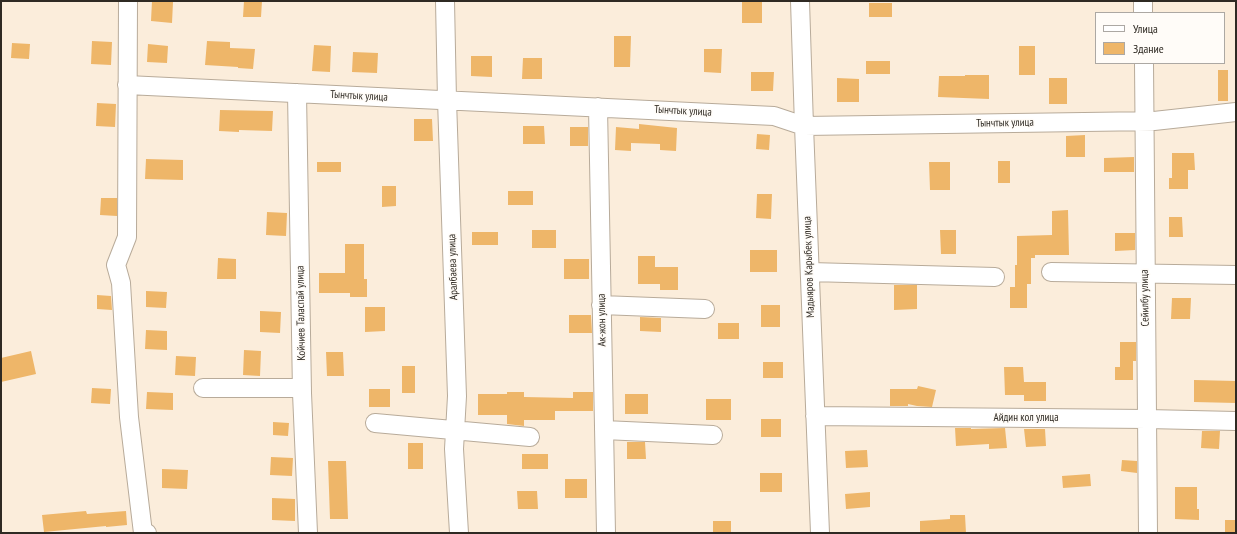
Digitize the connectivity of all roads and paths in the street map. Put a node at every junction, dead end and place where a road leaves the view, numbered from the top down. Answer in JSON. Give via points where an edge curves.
{"nodes":[{"id":1,"x":128,"y":1,"type":"edge"},
{"id":2,"x":445,"y":1,"type":"edge"},
{"id":3,"x":800,"y":1,"type":"edge"},
{"id":4,"x":1143,"y":1,"type":"edge"},
{"id":5,"x":1143,"y":12,"type":"edge"},
{"id":6,"x":1144,"y":64,"type":"edge"},
{"id":7,"x":127,"y":85,"type":"junction"},
{"id":8,"x":297,"y":93,"type":"junction"},
{"id":9,"x":447,"y":100,"type":"junction"},
{"id":10,"x":598,"y":107,"type":"junction"},
{"id":11,"x":1236,"y":112,"type":"edge"},
{"id":12,"x":1144,"y":121,"type":"junction"},
{"id":13,"x":804,"y":126,"type":"junction"},
{"id":14,"x":810,"y":272,"type":"junction"},
{"id":15,"x":1051,"y":272,"type":"dead end"},
{"id":16,"x":1145,"y":274,"type":"junction"},
{"id":17,"x":1236,"y":275,"type":"edge"},
{"id":18,"x":995,"y":277,"type":"dead end"},
{"id":19,"x":601,"y":305,"type":"junction"},
{"id":20,"x":705,"y":309,"type":"dead end"},
{"id":21,"x":203,"y":388,"type":"dead end"},
{"id":22,"x":302,"y":388,"type":"junction"},
{"id":23,"x":815,"y":416,"type":"junction"},
{"id":24,"x":1147,"y":419,"type":"junction"},
{"id":25,"x":1236,"y":421,"type":"edge"},
{"id":26,"x":375,"y":422,"type":"dead end"},
{"id":27,"x":604,"y":430,"type":"junction"},
{"id":28,"x":455,"y":431,"type":"junction"},
{"id":29,"x":713,"y":435,"type":"dead end"},
{"id":30,"x":530,"y":437,"type":"dead end"},
{"id":31,"x":143,"y":533,"type":"edge"},
{"id":32,"x":147,"y":533,"type":"edge"},
{"id":33,"x":308,"y":533,"type":"edge"},
{"id":34,"x":459,"y":533,"type":"edge"},
{"id":35,"x":606,"y":533,"type":"edge"},
{"id":36,"x":820,"y":533,"type":"edge"},
{"id":37,"x":1148,"y":533,"type":"edge"}],
"edges":[{"from":1,"to":7,"type":"street"},
{"from":2,"to":9,"type":"street","name":"Аралбаева улица"},
{"from":3,"to":13,"type":"street","name":"Мадыяров Карыбек улица"},
{"from":4,"to":5,"type":"street"},
{"from":6,"to":12,"type":"street","name":"Сейилбу улица"},
{"from":7,"to":8,"type":"street","name":"Тынчтык улица"},
{"from":7,"to":31,"type":"street","via":[[127,237],[116,264],[121,283],[129,417]]},
{"from":8,"to":9,"type":"street","name":"Тынчтык улица"},
{"from":8,"to":22,"type":"street","name":"Койчиев Таласпай улица"},
{"from":9,"to":10,"type":"street","name":"Тынчтык улица"},
{"from":9,"to":28,"type":"street","name":"Аралбаева улица","via":[[457,396]]},
{"from":10,"to":13,"type":"street","name":"Тынчтык улица","via":[[774,116]]},
{"from":10,"to":19,"type":"street","name":"Ак-жон улица"},
{"from":11,"to":12,"type":"street","name":"Тынчтык улица"},
{"from":12,"to":13,"type":"street","name":"Тынчтык улица"},
{"from":12,"to":16,"type":"street","name":"Сейилбу улица"},
{"from":13,"to":14,"type":"street","name":"Мадыяров Карыбек улица"},
{"from":14,"to":18,"type":"street"},
{"from":14,"to":23,"type":"street","name":"Мадыяров Карыбек улица"},
{"from":15,"to":16,"type":"street"},
{"from":16,"to":17,"type":"street"},
{"from":16,"to":24,"type":"street","name":"Сейилбу улица"},
{"from":19,"to":20,"type":"street"},
{"from":19,"to":27,"type":"street","name":"Ак-жон улица"},
{"from":21,"to":22,"type":"street"},
{"from":22,"to":33,"type":"street","name":"Койчиев Таласпай улица"},
{"from":23,"to":24,"type":"street","name":"Айдин кол улица"},
{"from":23,"to":36,"type":"street","name":"Мадыяров Карыбек улица"},
{"from":24,"to":25,"type":"street","name":"Айдин кол улица"},
{"from":24,"to":37,"type":"street","name":"Сейилбу улица"},
{"from":26,"to":28,"type":"street"},
{"from":27,"to":29,"type":"street"},
{"from":27,"to":35,"type":"street","name":"Ак-жон улица"},
{"from":28,"to":30,"type":"street"},
{"from":28,"to":34,"type":"street","name":"Аралбаева улица"},
{"from":31,"to":32,"type":"street"}]}
